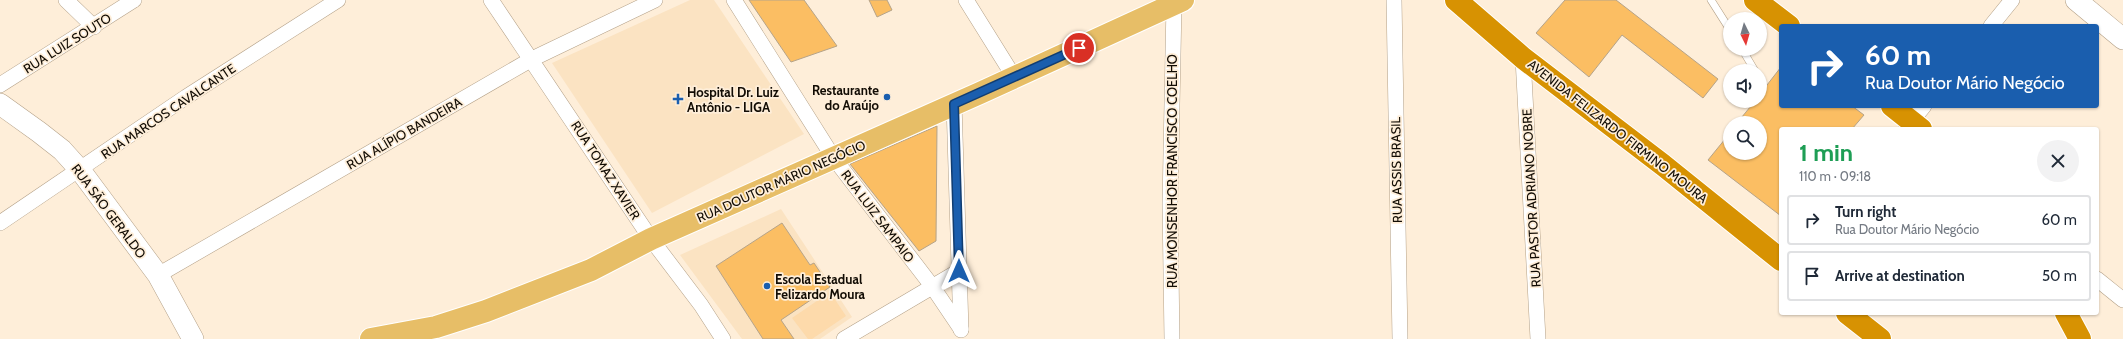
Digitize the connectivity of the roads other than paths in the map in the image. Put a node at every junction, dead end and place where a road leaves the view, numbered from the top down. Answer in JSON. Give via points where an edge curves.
{"nodes":[{"id":1,"x":66,"y":0,"type":"edge"},
{"id":2,"x":134,"y":0,"type":"edge"},
{"id":3,"x":338,"y":0,"type":"edge"},
{"id":4,"x":491,"y":0,"type":"edge"},
{"id":5,"x":655,"y":0,"type":"edge"},
{"id":6,"x":734,"y":0,"type":"edge"},
{"id":7,"x":966,"y":0,"type":"edge"},
{"id":8,"x":1394,"y":0,"type":"edge"},
{"id":9,"x":1456,"y":0,"type":"edge"},
{"id":10,"x":1711,"y":0,"type":"edge"},
{"id":11,"x":1755,"y":0,"type":"edge"},
{"id":12,"x":2012,"y":0,"type":"edge"},
{"id":13,"x":2076,"y":0,"type":"edge"},
{"id":14,"x":1178,"y":2,"type":"edge"},
{"id":15,"x":1723,"y":19,"type":"edge"},
{"id":16,"x":1786,"y":24,"type":"edge"},
{"id":17,"x":1993,"y":24,"type":"edge"},
{"id":18,"x":94,"y":27,"type":"junction"},
{"id":19,"x":2123,"y":39,"type":"edge"},
{"id":20,"x":1524,"y":58,"type":"junction"},
{"id":21,"x":532,"y":59,"type":"junction"},
{"id":22,"x":1014,"y":77,"type":"junction"},
{"id":23,"x":0,"y":85,"type":"edge"},
{"id":24,"x":0,"y":104,"type":"edge"},
{"id":25,"x":954,"y":104,"type":"junction"},
{"id":26,"x":1895,"y":108,"type":"edge"},
{"id":27,"x":1915,"y":121,"type":"edge"},
{"id":28,"x":833,"y":157,"type":"junction"},
{"id":29,"x":80,"y":170,"type":"junction"},
{"id":30,"x":0,"y":223,"type":"edge"},
{"id":31,"x":652,"y":239,"type":"junction"},
{"id":32,"x":1779,"y":258,"type":"edge"},
{"id":33,"x":959,"y":271,"type":"junction"},
{"id":34,"x":158,"y":275,"type":"junction"},
{"id":35,"x":2099,"y":281,"type":"edge"},
{"id":36,"x":932,"y":286,"type":"junction"},
{"id":37,"x":2123,"y":300,"type":"edge"},
{"id":38,"x":1850,"y":315,"type":"edge"},
{"id":39,"x":2067,"y":315,"type":"edge"},
{"id":40,"x":961,"y":334,"type":"edge"},
{"id":41,"x":193,"y":339,"type":"edge"},
{"id":42,"x":371,"y":339,"type":"edge"},
{"id":43,"x":723,"y":339,"type":"edge"},
{"id":44,"x":844,"y":339,"type":"edge"},
{"id":45,"x":1172,"y":339,"type":"edge"},
{"id":46,"x":1400,"y":339,"type":"edge"},
{"id":47,"x":1538,"y":339,"type":"edge"},
{"id":48,"x":1880,"y":339,"type":"edge"},
{"id":49,"x":2080,"y":339,"type":"edge"}],
"edges":[{"from":1,"to":18,"type":"street"},
{"from":2,"to":18,"type":"street","name":"RUA LUIZ SOUTO"},
{"from":3,"to":29,"type":"street","name":"RUA MARCOS CAVALCANTE","via":[[186,97]]},
{"from":4,"to":21,"type":"street","name":"RUA TOMAZ XAVIER"},
{"from":5,"to":21,"type":"street","name":"RUA ALÍPIO BANDEIRA"},
{"from":6,"to":28,"type":"street","name":"RUA LUIZ SAMPAIO"},
{"from":7,"to":22,"type":"street"},
{"from":8,"to":46,"type":"street","name":"RUA ASSIS BRASIL"},
{"from":9,"to":20,"type":"highway","name":"AVENIDA FELIZARDO FIRMINO MOURA"},
{"from":10,"to":15,"type":"lane"},
{"from":11,"to":16,"type":"highway"},
{"from":12,"to":17,"type":"street"},
{"from":13,"to":19,"type":"street"},
{"from":14,"to":22,"type":"main road","name":"RUA DOUTOR MÁRIO NEGÓCIO"},
{"from":14,"to":45,"type":"street","name":"RUA MONSENHOR FRANCISCO COELHO","via":[[1170,204]]},
{"from":18,"to":23,"type":"street","name":"RUA LUIZ SOUTO"},
{"from":20,"to":32,"type":"highway","name":"AVENIDA FELIZARDO FIRMINO MOURA","via":[[1664,165]]},
{"from":20,"to":47,"type":"street","name":"RUA PASTOR ADRIANO NOBRE"},
{"from":21,"to":31,"type":"street","name":"RUA TOMAZ XAVIER"},
{"from":21,"to":34,"type":"street","name":"RUA ALÍPIO BANDEIRA"},
{"from":22,"to":25,"type":"main road","name":"RUA DOUTOR MÁRIO NEGÓCIO"},
{"from":24,"to":29,"type":"street","name":"RUA SÃO GERALDO","via":[[62,150]]},
{"from":25,"to":28,"type":"main road","name":"RUA DOUTOR MÁRIO NEGÓCIO"},
{"from":25,"to":33,"type":"street"},
{"from":26,"to":27,"type":"highway"},
{"from":28,"to":31,"type":"main road","name":"RUA DOUTOR MÁRIO NEGÓCIO"},
{"from":28,"to":36,"type":"street","name":"RUA LUIZ SAMPAIO"},
{"from":29,"to":30,"type":"street","name":"RUA MARCOS CAVALCANTE"},
{"from":29,"to":34,"type":"street","name":"RUA SÃO GERALDO"},
{"from":31,"to":42,"type":"main road","name":"RUA DOUTOR MÁRIO NEGÓCIO","via":[[591,270],[486,311],[436,327]]},
{"from":31,"to":43,"type":"street","name":"RUA TOMAZ XAVIER"},
{"from":33,"to":36,"type":"street"},
{"from":33,"to":40,"type":"street"},
{"from":34,"to":41,"type":"street","name":"RUA SÃO GERALDO"},
{"from":35,"to":37,"type":"street"},
{"from":36,"to":40,"type":"street","name":"RUA LUIZ SAMPAIO"},
{"from":36,"to":44,"type":"street"},
{"from":38,"to":48,"type":"highway"},
{"from":39,"to":49,"type":"highway"}]}
